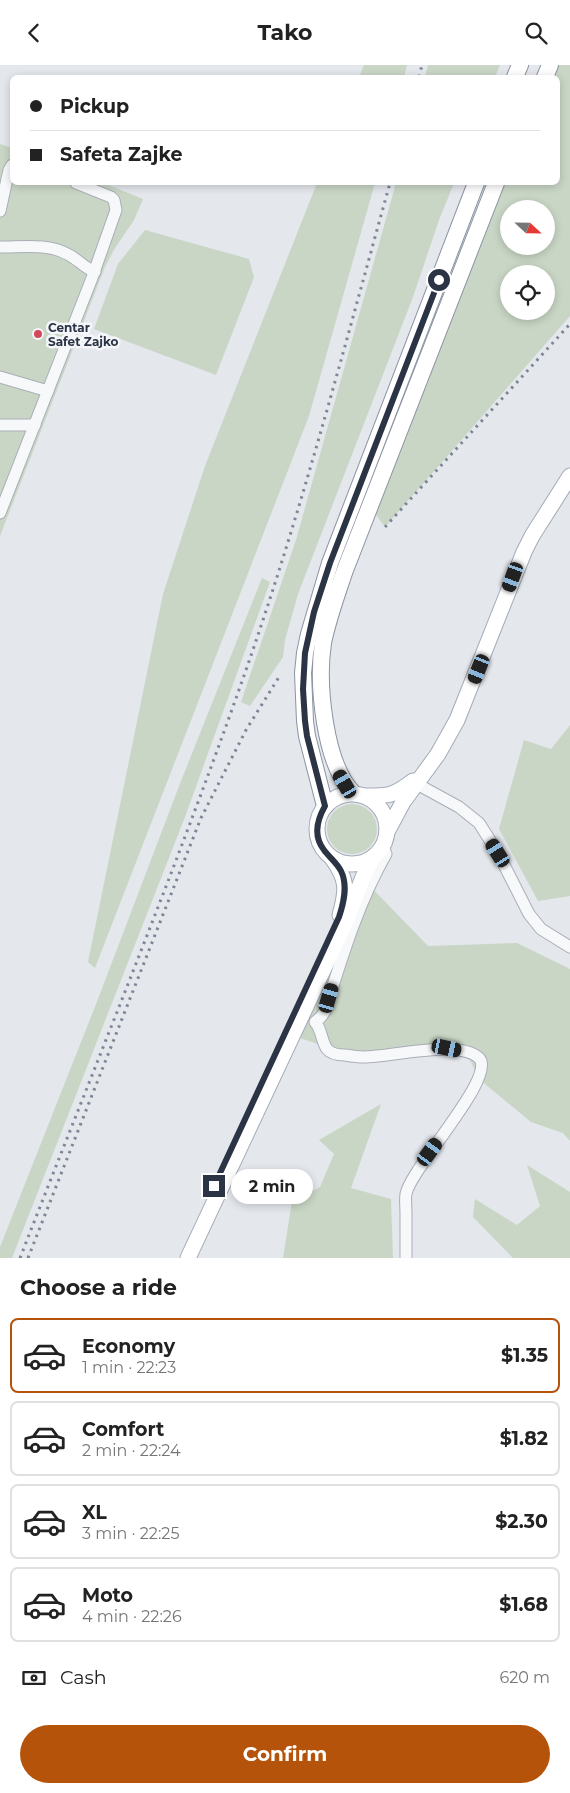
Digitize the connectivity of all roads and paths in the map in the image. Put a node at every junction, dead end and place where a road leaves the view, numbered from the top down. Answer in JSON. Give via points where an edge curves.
{"nodes":[{"id":1,"x":10,"y":168,"type":"edge"},
{"id":2,"x":82,"y":185,"type":"edge"},
{"id":3,"x":475,"y":185,"type":"edge"},
{"id":4,"x":495,"y":185,"type":"edge"},
{"id":5,"x":500,"y":185,"type":"edge"},
{"id":6,"x":0,"y":206,"type":"edge"},
{"id":7,"x":0,"y":247,"type":"edge"},
{"id":8,"x":470,"y":250,"type":"junction"},
{"id":9,"x":95,"y":272,"type":"junction"},
{"id":10,"x":0,"y":377,"type":"edge"},
{"id":11,"x":48,"y":391,"type":"junction"},
{"id":12,"x":0,"y":425,"type":"edge"},
{"id":13,"x":35,"y":425,"type":"junction"},
{"id":14,"x":567,"y":486,"type":"edge"},
{"id":15,"x":0,"y":513,"type":"edge"},
{"id":16,"x":427,"y":768,"type":"junction"},
{"id":17,"x":417,"y":784,"type":"junction"},
{"id":18,"x":359,"y":795,"type":"junction"},
{"id":19,"x":325,"y":806,"type":"junction"},
{"id":20,"x":385,"y":839,"type":"junction"},
{"id":21,"x":332,"y":858,"type":"junction"},
{"id":22,"x":372,"y":858,"type":"junction"},
{"id":23,"x":570,"y":947,"type":"edge"},
{"id":24,"x":302,"y":1013,"type":"junction"},
{"id":25,"x":315,"y":1022,"type":"junction"},
{"id":26,"x":255,"y":1130,"type":"dead end"},
{"id":27,"x":180,"y":1258,"type":"edge"},
{"id":28,"x":188,"y":1258,"type":"edge"},
{"id":29,"x":194,"y":1258,"type":"edge"},
{"id":30,"x":406,"y":1258,"type":"edge"}],
"edges":[{"from":1,"to":6,"type":"street"},
{"from":2,"to":9,"type":"street","via":[[107,194],[116,204]]},
{"from":3,"to":19,"type":"highway","via":[[330,563],[309,634],[304,673],[305,721]]},
{"from":4,"to":8,"type":"highway"},
{"from":5,"to":8,"type":"highway"},
{"from":7,"to":9,"type":"street","via":[[56,249]]},
{"from":8,"to":18,"type":"highway","via":[[345,570],[324,642],[321,664],[330,745],[345,784]]},
{"from":9,"to":11,"type":"street"},
{"from":10,"to":11,"type":"street"},
{"from":11,"to":13,"type":"street"},
{"from":12,"to":13,"type":"street"},
{"from":13,"to":15,"type":"street"},
{"from":14,"to":16,"type":"main road","via":[[524,551],[457,720]]},
{"from":16,"to":17,"type":"main road"},
{"from":16,"to":18,"type":"main road","via":[[398,793]]},
{"from":17,"to":20,"type":"main road","via":[[403,803]]},
{"from":17,"to":23,"type":"street","via":[[479,823],[529,914],[541,929]]},
{"from":18,"to":19,"type":"main road","via":[[341,795]]},
{"from":18,"to":20,"type":"main road","via":[[372,800],[386,817]]},
{"from":19,"to":21,"type":"main road","via":[[318,822],[318,840]]},
{"from":20,"to":22,"type":"main road"},
{"from":20,"to":25,"type":"street","via":[[386,854],[342,955],[325,1011]]},
{"from":21,"to":22,"type":"main road","via":[[352,864]]},
{"from":21,"to":27,"type":"main road","via":[[342,871],[344,885],[339,917]]},
{"from":22,"to":24,"type":"main road"},
{"from":24,"to":25,"type":"street"},
{"from":24,"to":28,"type":"main road"},
{"from":25,"to":30,"type":"street","via":[[327,1049],[337,1054],[363,1057],[447,1048],[479,1058],[483,1066],[458,1113],[406,1193]]},
{"from":26,"to":29,"type":"street"}]}
